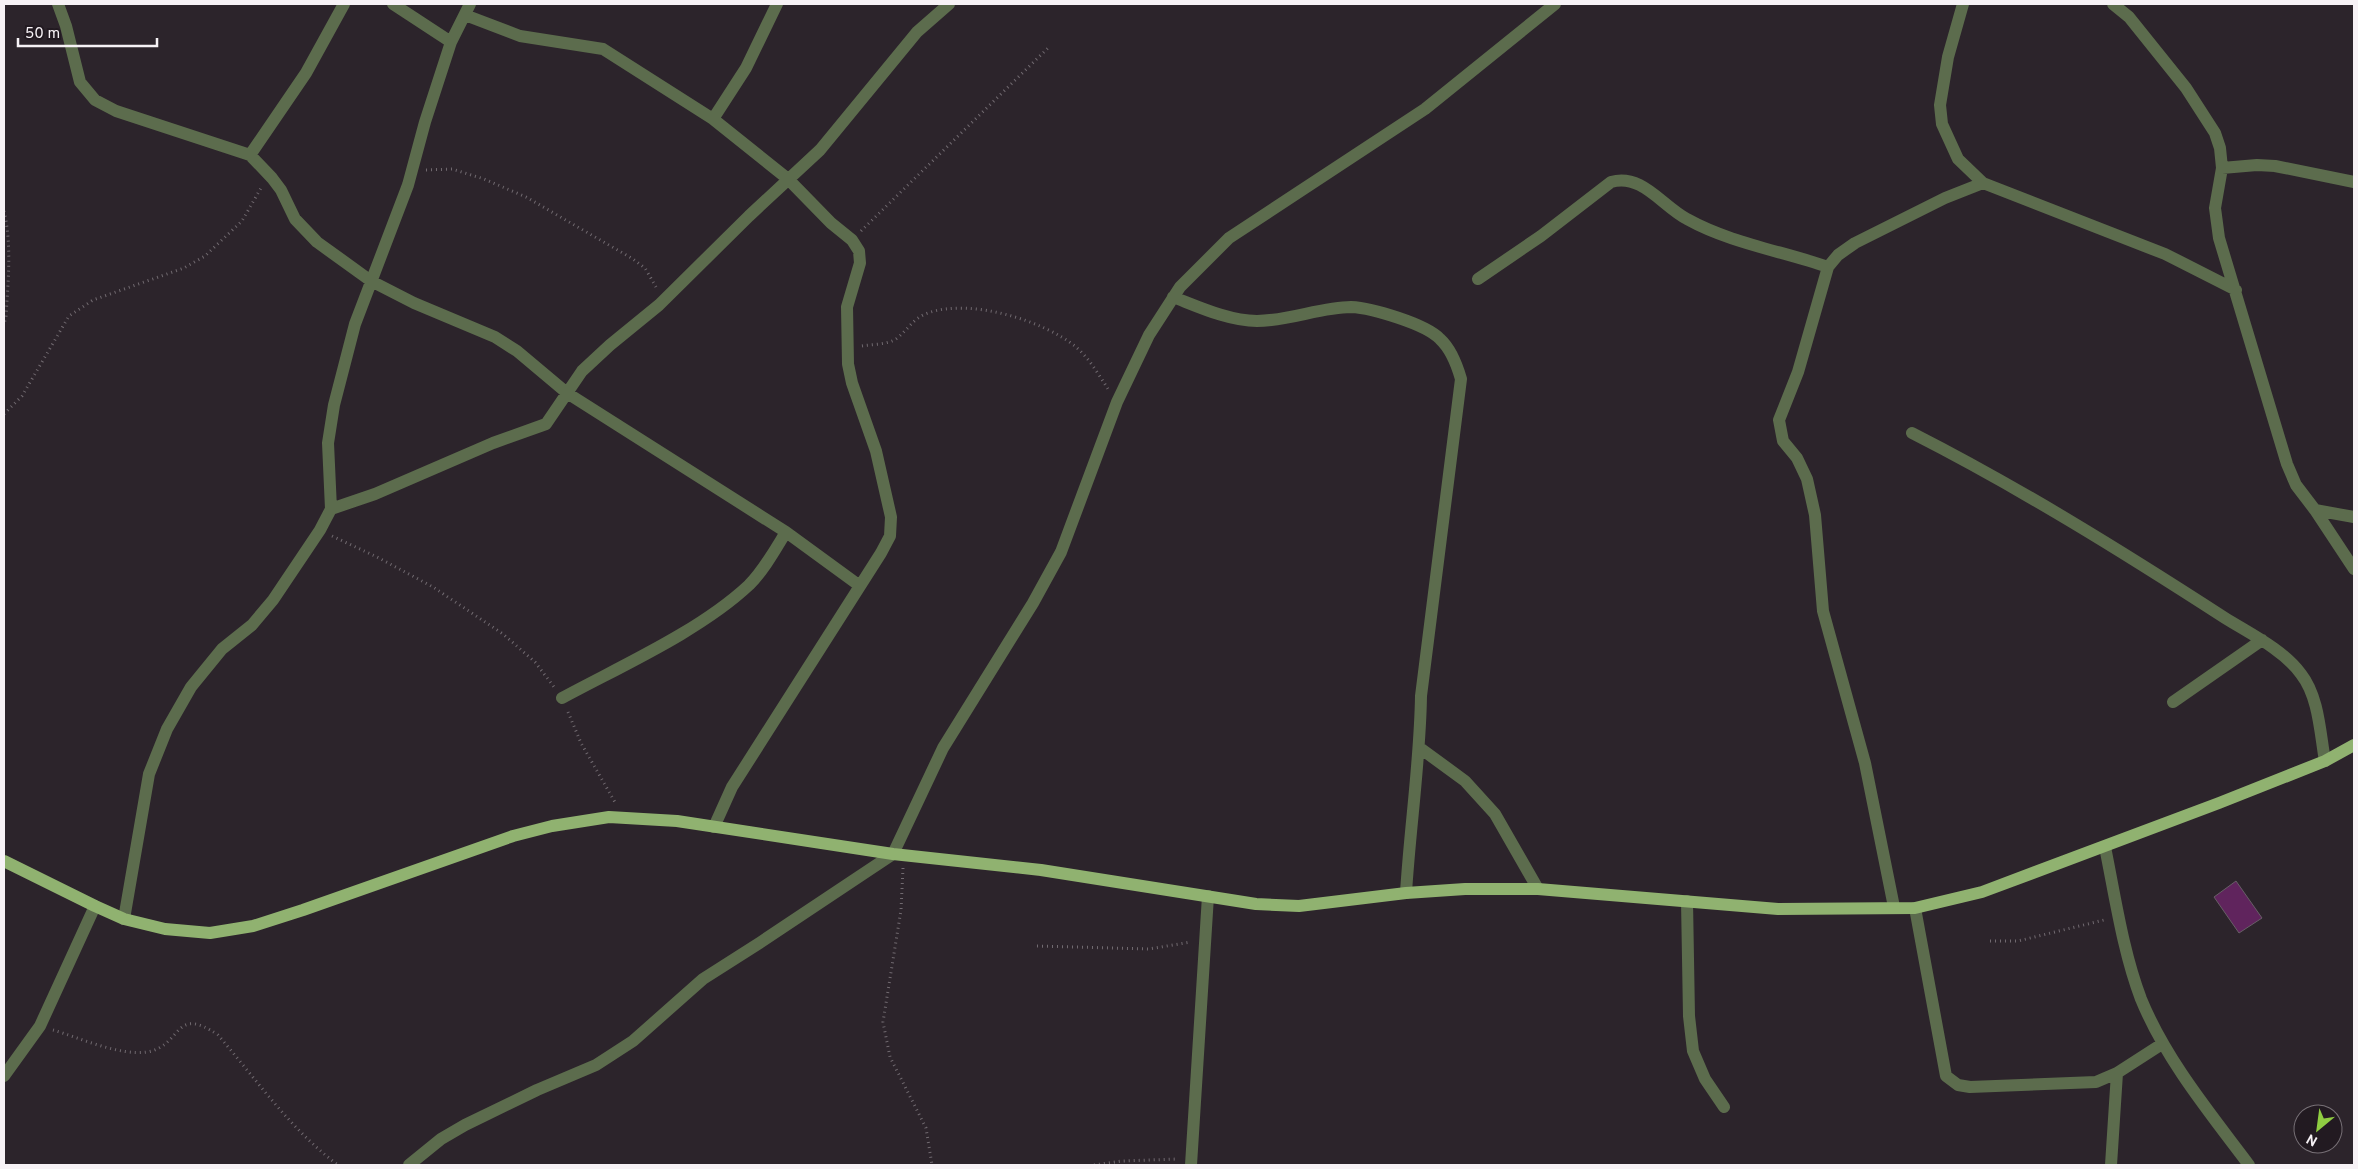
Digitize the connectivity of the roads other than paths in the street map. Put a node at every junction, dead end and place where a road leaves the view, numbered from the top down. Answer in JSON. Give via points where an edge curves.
{"nodes":[{"id":1,"x":58,"y":4,"type":"edge"},
{"id":2,"x":344,"y":4,"type":"edge"},
{"id":3,"x":393,"y":4,"type":"edge"},
{"id":4,"x":777,"y":4,"type":"edge"},
{"id":5,"x":949,"y":4,"type":"edge"},
{"id":6,"x":1555,"y":4,"type":"edge"},
{"id":7,"x":1962,"y":4,"type":"edge"},
{"id":8,"x":2113,"y":4,"type":"edge"},
{"id":9,"x":467,"y":9,"type":"edge"},
{"id":10,"x":451,"y":42,"type":"junction"},
{"id":11,"x":713,"y":119,"type":"junction"},
{"id":12,"x":250,"y":155,"type":"junction"},
{"id":13,"x":2222,"y":168,"type":"junction"},
{"id":14,"x":788,"y":179,"type":"junction"},
{"id":15,"x":2354,"y":182,"type":"edge"},
{"id":16,"x":1983,"y":183,"type":"junction"},
{"id":17,"x":1828,"y":267,"type":"junction"},
{"id":18,"x":1478,"y":279,"type":"dead end"},
{"id":19,"x":371,"y":281,"type":"junction"},
{"id":20,"x":2236,"y":290,"type":"junction"},
{"id":21,"x":1173,"y":297,"type":"junction"},
{"id":22,"x":567,"y":393,"type":"junction"},
{"id":23,"x":1912,"y":433,"type":"dead end"},
{"id":24,"x":331,"y":509,"type":"junction"},
{"id":25,"x":2315,"y":510,"type":"junction"},
{"id":26,"x":2354,"y":517,"type":"edge"},
{"id":27,"x":786,"y":532,"type":"junction"},
{"id":28,"x":2354,"y":569,"type":"edge"},
{"id":29,"x":860,"y":586,"type":"junction"},
{"id":30,"x":2262,"y":640,"type":"junction"},
{"id":31,"x":562,"y":698,"type":"road end"},
{"id":32,"x":2173,"y":702,"type":"dead end"},
{"id":33,"x":2354,"y":745,"type":"edge"},
{"id":34,"x":1420,"y":748,"type":"junction"},
{"id":35,"x":2325,"y":761,"type":"junction"},
{"id":36,"x":714,"y":828,"type":"junction"},
{"id":37,"x":2104,"y":847,"type":"junction"},
{"id":38,"x":898,"y":854,"type":"junction"},
{"id":39,"x":4,"y":860,"type":"edge"},
{"id":40,"x":1538,"y":889,"type":"junction"},
{"id":41,"x":1406,"y":893,"type":"junction"},
{"id":42,"x":1208,"y":896,"type":"junction"},
{"id":43,"x":1687,"y":901,"type":"junction"},
{"id":44,"x":95,"y":906,"type":"junction"},
{"id":45,"x":1894,"y":907,"type":"junction"},
{"id":46,"x":1915,"y":908,"type":"junction"},
{"id":47,"x":124,"y":919,"type":"junction"},
{"id":48,"x":2162,"y":1044,"type":"junction"},
{"id":49,"x":2117,"y":1073,"type":"junction"},
{"id":50,"x":4,"y":1076,"type":"edge"},
{"id":51,"x":1724,"y":1107,"type":"dead end"},
{"id":52,"x":1191,"y":1162,"type":"edge"},
{"id":53,"x":409,"y":1165,"type":"edge"},
{"id":54,"x":2111,"y":1165,"type":"edge"},
{"id":55,"x":2249,"y":1165,"type":"edge"}],
"edges":[{"from":1,"to":12,"type":"street","via":[[80,82],[94,100],[116,111]]},
{"from":2,"to":12,"type":"street","via":[[306,73]]},
{"from":3,"to":10,"type":"street"},
{"from":4,"to":11,"type":"street","via":[[746,68]]},
{"from":5,"to":14,"type":"street","via":[[917,32],[820,150]]},
{"from":6,"to":21,"type":"street","via":[[1425,109],[1229,238]]},
{"from":7,"to":16,"type":"street","via":[[1940,105],[1942,124],[1958,159]]},
{"from":8,"to":13,"type":"street","via":[[2129,16],[2206,117],[2220,148]]},
{"from":9,"to":10,"type":"street"},
{"from":9,"to":11,"type":"street","via":[[520,36],[603,49]]},
{"from":10,"to":19,"type":"street","via":[[408,185]]},
{"from":11,"to":14,"type":"street"},
{"from":12,"to":19,"type":"street","via":[[272,178],[295,219],[317,242]]},
{"from":13,"to":15,"type":"street","via":[[2275,166]]},
{"from":13,"to":20,"type":"street","via":[[2215,208],[2219,238]]},
{"from":14,"to":22,"type":"street","via":[[659,305],[595,357]]},
{"from":14,"to":29,"type":"street","via":[[852,240],[859,251],[860,263],[847,306],[848,364],[876,451],[891,517],[890,536]]},
{"from":16,"to":17,"type":"street","via":[[1945,198],[1855,243]]},
{"from":16,"to":20,"type":"street","via":[[2165,254]]},
{"from":17,"to":18,"type":"street","via":[[1740,241],[1699,225],[1675,212],[1645,187],[1621,179],[1611,182]]},
{"from":17,"to":45,"type":"street","via":[[1798,372],[1779,420],[1783,441],[1808,478],[1815,515],[1823,611],[1865,763]]},
{"from":19,"to":22,"type":"street","via":[[495,337]]},
{"from":19,"to":24,"type":"street","via":[[355,324],[332,414],[328,443]]},
{"from":20,"to":25,"type":"street","via":[[2286,464],[2296,485]]},
{"from":21,"to":34,"type":"street","via":[[1202,309],[1257,321],[1351,307],[1382,312],[1440,338],[1456,363],[1461,379],[1421,696]]},
{"from":21,"to":38,"type":"street","via":[[1149,335],[1117,402],[1061,552],[943,748]]},
{"from":22,"to":24,"type":"street","via":[[546,424]]},
{"from":22,"to":27,"type":"street"},
{"from":23,"to":30,"type":"street","via":[[2110,544]]},
{"from":24,"to":47,"type":"street","via":[[273,600],[252,625],[222,649],[191,687],[168,729],[149,774]]},
{"from":25,"to":26,"type":"street"},
{"from":25,"to":28,"type":"street"},
{"from":27,"to":29,"type":"street"},
{"from":27,"to":31,"type":"street","via":[[769,561],[749,585],[706,618]]},
{"from":29,"to":36,"type":"street","via":[[732,787]]},
{"from":30,"to":32,"type":"street"},
{"from":30,"to":35,"type":"street","via":[[2302,674],[2317,712]]},
{"from":33,"to":35,"type":"main road"},
{"from":34,"to":40,"type":"street","via":[[1465,781],[1494,814]]},
{"from":34,"to":41,"type":"street"},
{"from":35,"to":37,"type":"main road"},
{"from":36,"to":38,"type":"main road"},
{"from":36,"to":47,"type":"main road","via":[[676,821],[608,817],[552,826],[513,836],[303,910],[233,930],[210,933],[166,929]]},
{"from":37,"to":46,"type":"main road","via":[[1982,892]]},
{"from":37,"to":48,"type":"street","via":[[2141,999]]},
{"from":38,"to":42,"type":"main road","via":[[1041,870]]},
{"from":38,"to":53,"type":"street","via":[[703,979],[633,1041],[596,1066],[465,1125],[441,1139]]},
{"from":39,"to":44,"type":"main road"},
{"from":40,"to":41,"type":"main road"},
{"from":40,"to":43,"type":"main road"},
{"from":41,"to":42,"type":"main road","via":[[1299,906],[1256,904]]},
{"from":42,"to":52,"type":"street"},
{"from":43,"to":45,"type":"main road","via":[[1778,909]]},
{"from":43,"to":51,"type":"street","via":[[1689,1016],[1693,1051],[1705,1079]]},
{"from":44,"to":47,"type":"main road"},
{"from":44,"to":50,"type":"street","via":[[40,1026]]},
{"from":45,"to":46,"type":"main road"},
{"from":46,"to":49,"type":"street","via":[[1946,1076],[1952,1082],[1970,1087],[2096,1082]]},
{"from":48,"to":49,"type":"street"},
{"from":48,"to":55,"type":"street"},
{"from":49,"to":54,"type":"street"}]}
